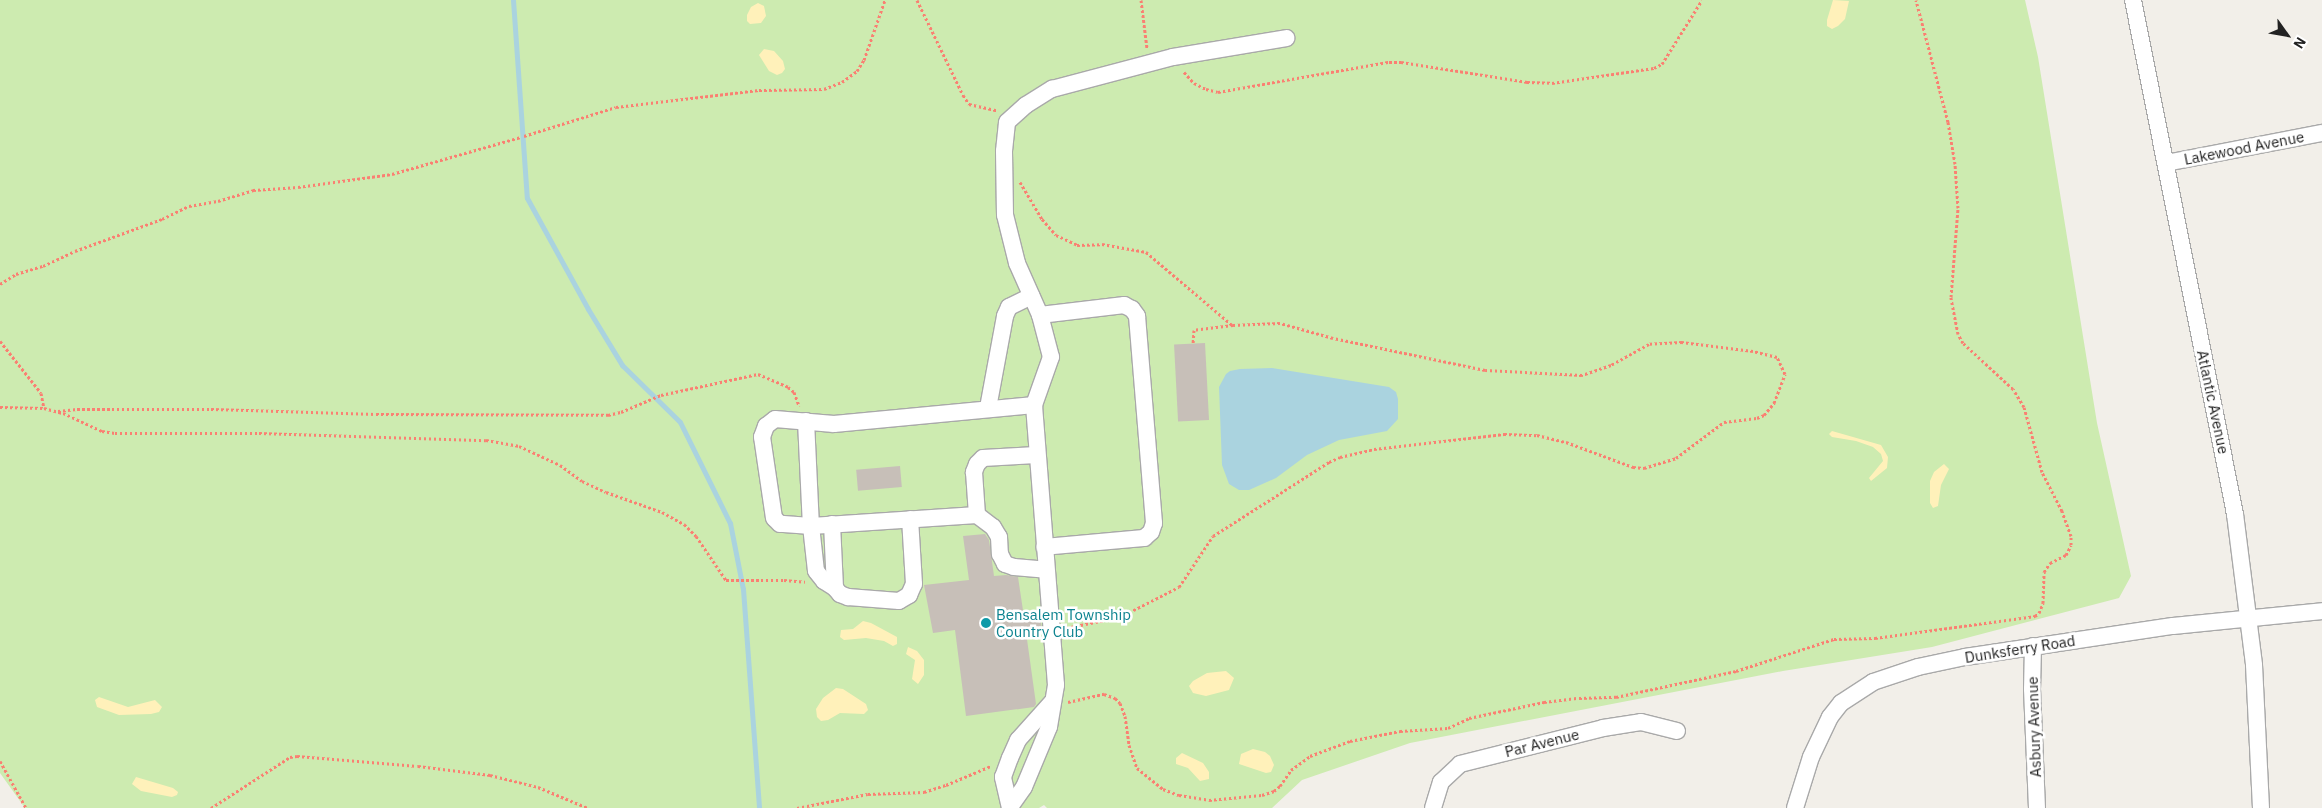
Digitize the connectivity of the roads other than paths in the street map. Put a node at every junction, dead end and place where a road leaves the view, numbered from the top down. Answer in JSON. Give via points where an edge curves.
{"nodes":[{"id":1,"x":2133,"y":0,"type":"edge"},
{"id":2,"x":1286,"y":38,"type":"dead end"},
{"id":3,"x":2322,"y":133,"type":"edge"},
{"id":4,"x":2166,"y":163,"type":"junction"},
{"id":5,"x":1032,"y":296,"type":"junction"},
{"id":6,"x":1040,"y":315,"type":"junction"},
{"id":7,"x":1034,"y":405,"type":"junction"},
{"id":8,"x":988,"y":408,"type":"junction"},
{"id":9,"x":806,"y":421,"type":"junction"},
{"id":10,"x":1036,"y":455,"type":"junction"},
{"id":11,"x":977,"y":515,"type":"junction"},
{"id":12,"x":910,"y":520,"type":"junction"},
{"id":13,"x":832,"y":524,"type":"junction"},
{"id":14,"x":811,"y":526,"type":"junction"},
{"id":15,"x":1044,"y":547,"type":"junction"},
{"id":16,"x":1046,"y":570,"type":"junction"},
{"id":17,"x":835,"y":588,"type":"junction"},
{"id":18,"x":2322,"y":611,"type":"edge"},
{"id":19,"x":2249,"y":616,"type":"junction"},
{"id":20,"x":2033,"y":646,"type":"junction"},
{"id":21,"x":1052,"y":702,"type":"junction"},
{"id":22,"x":1677,"y":731,"type":"dead end"},
{"id":23,"x":1010,"y":808,"type":"edge"},
{"id":24,"x":1433,"y":808,"type":"edge"},
{"id":25,"x":1795,"y":808,"type":"edge"},
{"id":26,"x":2037,"y":808,"type":"edge"},
{"id":27,"x":2261,"y":808,"type":"edge"}],
"edges":[{"from":1,"to":4,"type":"street","name":"Atlantic Avenue"},
{"from":2,"to":5,"type":"street","via":[[1174,57],[1052,89],[1007,122],[1005,215],[1017,263]]},
{"from":3,"to":4,"type":"street","name":"Lakewood Avenue"},
{"from":4,"to":19,"type":"street","name":"Atlantic Avenue","via":[[2235,514]]},
{"from":5,"to":6,"type":"street"},
{"from":5,"to":8,"type":"street","via":[[1009,307],[1005,316]]},
{"from":6,"to":7,"type":"street","via":[[1051,357]]},
{"from":6,"to":15,"type":"street","via":[[1124,305],[1137,316],[1154,523],[1144,538]]},
{"from":7,"to":8,"type":"street"},
{"from":7,"to":10,"type":"street"},
{"from":8,"to":9,"type":"street","via":[[834,424]]},
{"from":9,"to":14,"type":"street"},
{"from":9,"to":14,"type":"street","via":[[775,419],[766,426],[762,437],[774,518],[787,526]]},
{"from":10,"to":11,"type":"street","via":[[983,458],[977,464],[974,472]]},
{"from":10,"to":15,"type":"street"},
{"from":11,"to":12,"type":"street"},
{"from":11,"to":16,"type":"street","via":[[999,537],[1000,554],[1005,564],[1014,568]]},
{"from":12,"to":13,"type":"street"},
{"from":12,"to":17,"type":"street","via":[[914,584],[909,595],[899,601],[848,597]]},
{"from":13,"to":14,"type":"street"},
{"from":13,"to":17,"type":"street"},
{"from":14,"to":17,"type":"street","via":[[816,571]]},
{"from":15,"to":16,"type":"street"},
{"from":16,"to":21,"type":"street","via":[[1056,685]]},
{"from":18,"to":19,"type":"street","name":"Dunksferry Road"},
{"from":19,"to":20,"type":"street","name":"Dunksferry Road"},
{"from":19,"to":27,"type":"street","name":"Atlantic Avenue"},
{"from":20,"to":25,"type":"street","name":"Dunksferry Road","via":[[1918,667],[1858,690],[1842,703],[1820,735]]},
{"from":20,"to":26,"type":"street","name":"Asbury Avenue"},
{"from":21,"to":23,"type":"street","via":[[1049,727],[1024,788]]},
{"from":21,"to":23,"type":"street","via":[[1018,740],[1010,758],[1003,776]]},
{"from":22,"to":24,"type":"street","name":"Par Avenue","via":[[1641,722],[1603,728],[1460,764],[1441,782]]}]}
